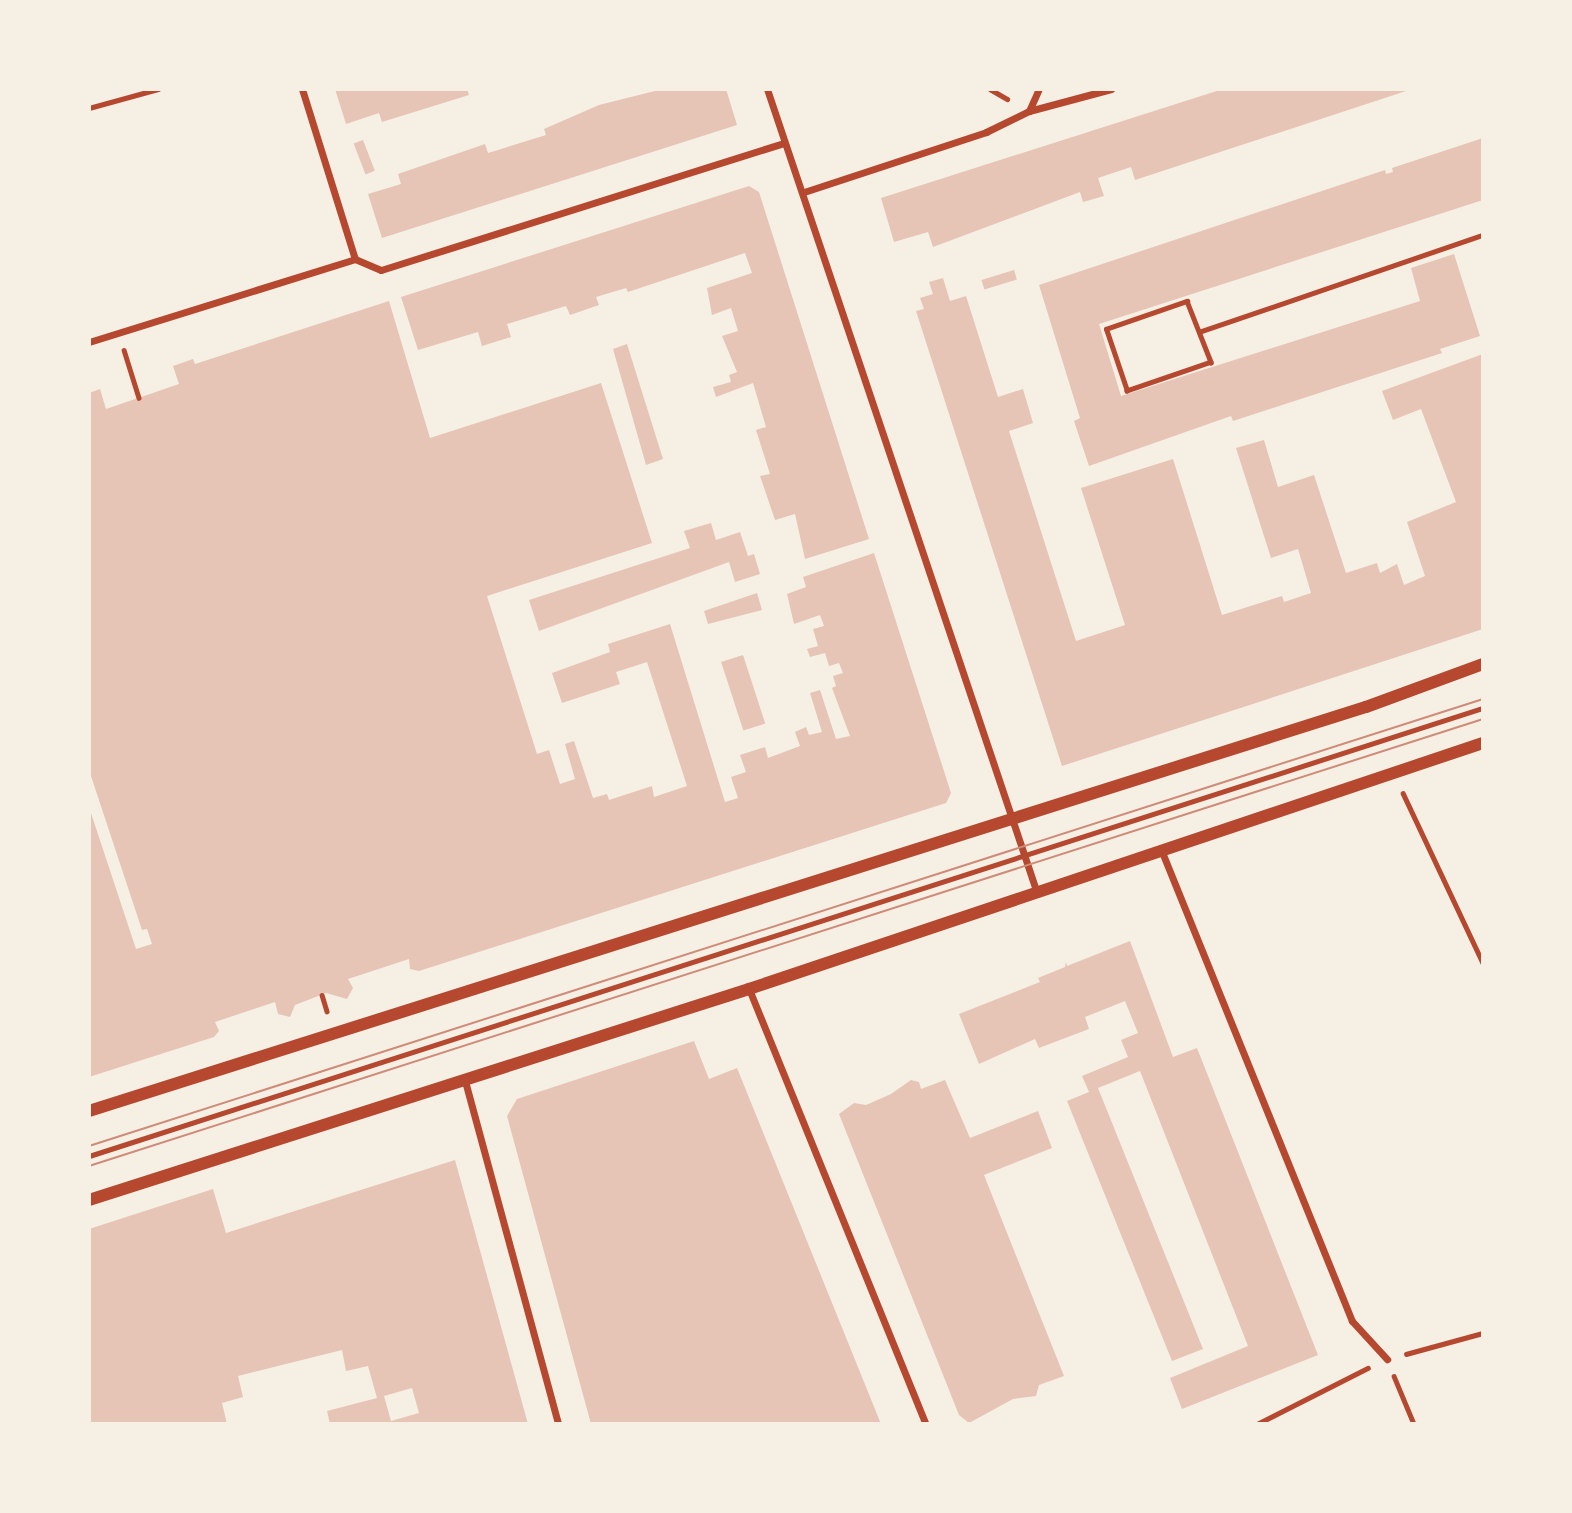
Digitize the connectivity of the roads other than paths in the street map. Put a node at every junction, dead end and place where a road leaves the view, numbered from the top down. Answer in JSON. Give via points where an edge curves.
{"nodes":[{"id":1,"x":302,"y":89,"type":"edge"},
{"id":2,"x":767,"y":89,"type":"edge"},
{"id":3,"x":1039,"y":89,"type":"edge"},
{"id":4,"x":1111,"y":89,"type":"edge"},
{"id":5,"x":1030,"y":111,"type":"junction"},
{"id":6,"x":785,"y":143,"type":"junction"},
{"id":7,"x":804,"y":192,"type":"junction"},
{"id":8,"x":355,"y":258,"type":"junction"},
{"id":9,"x":89,"y":342,"type":"edge"},
{"id":10,"x":1483,"y":664,"type":"edge"},
{"id":11,"x":1483,"y":708,"type":"edge"},
{"id":12,"x":1483,"y":743,"type":"edge"},
{"id":13,"x":1010,"y":818,"type":"junction"},
{"id":14,"x":1162,"y":852,"type":"junction"},
{"id":15,"x":1023,"y":856,"type":"junction"},
{"id":16,"x":1038,"y":894,"type":"junction"},
{"id":17,"x":749,"y":989,"type":"junction"},
{"id":18,"x":465,"y":1081,"type":"junction"},
{"id":19,"x":89,"y":1111,"type":"edge"},
{"id":20,"x":89,"y":1156,"type":"edge"},
{"id":21,"x":89,"y":1200,"type":"edge"},
{"id":22,"x":1387,"y":1359,"type":"road end"},
{"id":23,"x":558,"y":1424,"type":"edge"},
{"id":24,"x":926,"y":1424,"type":"edge"}],
"edges":[{"from":1,"to":8,"type":"street"},
{"from":2,"to":6,"type":"street"},
{"from":3,"to":5,"type":"street"},
{"from":4,"to":5,"type":"street"},
{"from":5,"to":7,"type":"street","via":[[986,132]]},
{"from":6,"to":7,"type":"street"},
{"from":6,"to":8,"type":"street","via":[[381,271]]},
{"from":7,"to":13,"type":"street"},
{"from":8,"to":9,"type":"street"},
{"from":10,"to":13,"type":"street","via":[[1366,707]]},
{"from":11,"to":15,"type":"lane"},
{"from":12,"to":14,"type":"street"},
{"from":13,"to":15,"type":"street"},
{"from":13,"to":19,"type":"street"},
{"from":14,"to":16,"type":"street"},
{"from":14,"to":22,"type":"street","via":[[1352,1321]]},
{"from":15,"to":16,"type":"street"},
{"from":15,"to":20,"type":"lane"},
{"from":16,"to":17,"type":"street"},
{"from":17,"to":18,"type":"street"},
{"from":17,"to":24,"type":"street"},
{"from":18,"to":21,"type":"street"},
{"from":18,"to":23,"type":"street"}]}
